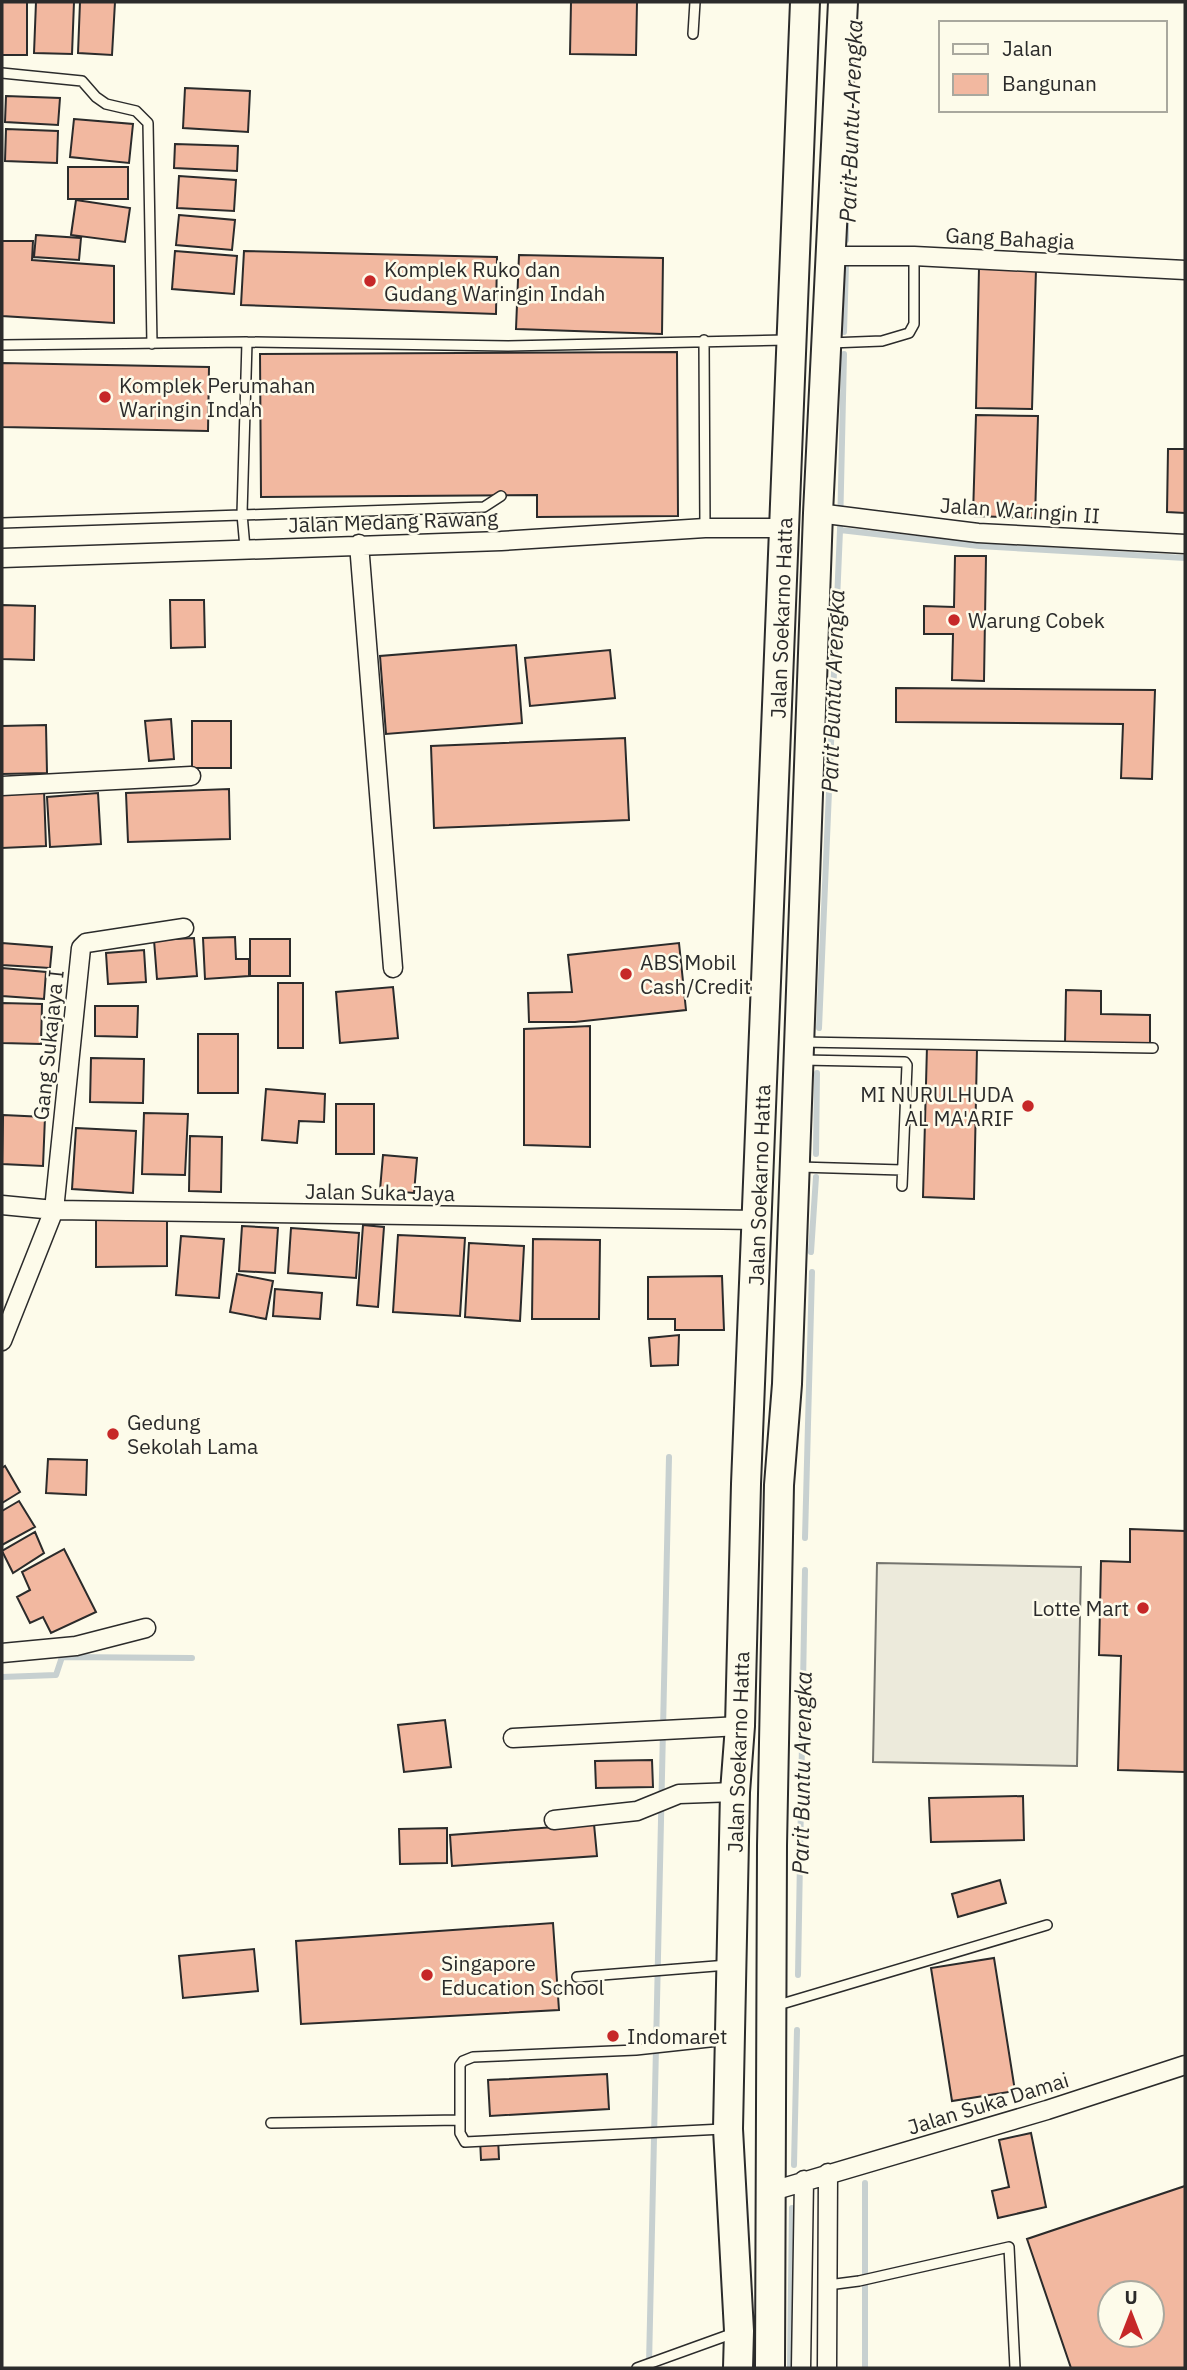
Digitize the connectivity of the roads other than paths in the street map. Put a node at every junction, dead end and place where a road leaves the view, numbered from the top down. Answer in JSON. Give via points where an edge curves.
{"nodes":[{"id":1,"x":695,"y":2,"type":"edge"},
{"id":2,"x":804,"y":2,"type":"edge"},
{"id":3,"x":843,"y":2,"type":"edge"},
{"id":4,"x":693,"y":34,"type":"dead end"},
{"id":5,"x":801,"y":57,"type":"junction"},
{"id":6,"x":842,"y":59,"type":"junction"},
{"id":7,"x":2,"y":73,"type":"edge"},
{"id":8,"x":831,"y":256,"type":"junction"},
{"id":9,"x":914,"y":256,"type":"junction"},
{"id":10,"x":1185,"y":270,"type":"edge"},
{"id":11,"x":791,"y":340,"type":"junction"},
{"id":12,"x":704,"y":341,"type":"junction"},
{"id":13,"x":247,"y":342,"type":"junction"},
{"id":14,"x":827,"y":343,"type":"junction"},
{"id":15,"x":152,"y":344,"type":"junction"},
{"id":16,"x":2,"y":345,"type":"edge"},
{"id":17,"x":501,"y":496,"type":"dead end"},
{"id":18,"x":822,"y":513,"type":"junction"},
{"id":19,"x":242,"y":514,"type":"junction"},
{"id":20,"x":2,"y":523,"type":"edge"},
{"id":21,"x":705,"y":528,"type":"junction"},
{"id":22,"x":785,"y":528,"type":"junction"},
{"id":23,"x":359,"y":544,"type":"junction"},
{"id":24,"x":1185,"y":544,"type":"edge"},
{"id":25,"x":245,"y":548,"type":"junction"},
{"id":26,"x":2,"y":558,"type":"edge"},
{"id":27,"x":191,"y":776,"type":"dead end"},
{"id":28,"x":2,"y":786,"type":"edge"},
{"id":29,"x":184,"y":928,"type":"dead end"},
{"id":30,"x":393,"y":968,"type":"dead end"},
{"id":31,"x":1153,"y":1048,"type":"dead end"},
{"id":32,"x":800,"y":1051,"type":"junction"},
{"id":33,"x":796,"y":1167,"type":"junction"},
{"id":34,"x":902,"y":1170,"type":"junction"},
{"id":35,"x":902,"y":1186,"type":"dead end"},
{"id":36,"x":2,"y":1205,"type":"edge"},
{"id":37,"x":54,"y":1210,"type":"junction"},
{"id":38,"x":758,"y":1220,"type":"junction"},
{"id":39,"x":2,"y":1341,"type":"edge"},
{"id":40,"x":746,"y":1484,"type":"junction"},
{"id":41,"x":779,"y":1485,"type":"junction"},
{"id":42,"x":146,"y":1628,"type":"dead end"},
{"id":43,"x":2,"y":1653,"type":"edge"},
{"id":44,"x":740,"y":1726,"type":"junction"},
{"id":45,"x":513,"y":1738,"type":"dead end"},
{"id":46,"x":735,"y":1791,"type":"junction"},
{"id":47,"x":554,"y":1820,"type":"dead end"},
{"id":48,"x":1047,"y":1925,"type":"dead end"},
{"id":49,"x":732,"y":1964,"type":"junction"},
{"id":50,"x":576,"y":1977,"type":"dead end"},
{"id":51,"x":770,"y":2007,"type":"junction"},
{"id":52,"x":729,"y":2040,"type":"junction"},
{"id":53,"x":1185,"y":2065,"type":"edge"},
{"id":54,"x":460,"y":2120,"type":"junction"},
{"id":55,"x":271,"y":2123,"type":"dead end"},
{"id":56,"x":728,"y":2129,"type":"junction"},
{"id":57,"x":828,"y":2174,"type":"junction"},
{"id":58,"x":804,"y":2180,"type":"junction"},
{"id":59,"x":769,"y":2192,"type":"junction"},
{"id":60,"x":828,"y":2286,"type":"junction"},
{"id":61,"x":739,"y":2331,"type":"junction"},
{"id":62,"x":637,"y":2368,"type":"edge"},
{"id":63,"x":738,"y":2368,"type":"edge"},
{"id":64,"x":769,"y":2368,"type":"edge"},
{"id":65,"x":801,"y":2368,"type":"edge"},
{"id":66,"x":828,"y":2368,"type":"edge"},
{"id":67,"x":1015,"y":2368,"type":"edge"}],
"edges":[{"from":1,"to":4,"type":"lane"},
{"from":2,"to":5,"type":"main road","name":"Jalan Soekarno Hatta"},
{"from":3,"to":6,"type":"main road","name":"Jalan Soekarno Hatta"},
{"from":5,"to":6,"type":"main road"},
{"from":5,"to":11,"type":"main road","name":"Jalan Soekarno Hatta"},
{"from":6,"to":8,"type":"main road","name":"Jalan Soekarno Hatta"},
{"from":7,"to":15,"type":"lane","via":[[82,81],[106,104],[136,111],[148,124]]},
{"from":8,"to":9,"type":"street","name":"Gang Bahagia"},
{"from":8,"to":14,"type":"main road","name":"Jalan Soekarno Hatta"},
{"from":9,"to":10,"type":"street","name":"Gang Bahagia"},
{"from":9,"to":14,"type":"lane","via":[[914,324],[909,332],[882,341]]},
{"from":11,"to":12,"type":"lane"},
{"from":11,"to":22,"type":"main road","name":"Jalan Soekarno Hatta"},
{"from":12,"to":13,"type":"lane","via":[[508,349]]},
{"from":12,"to":21,"type":"lane"},
{"from":13,"to":15,"type":"lane"},
{"from":13,"to":19,"type":"lane"},
{"from":14,"to":18,"type":"main road","name":"Jalan Soekarno Hatta"},
{"from":15,"to":16,"type":"lane"},
{"from":17,"to":19,"type":"lane","via":[[484,507]]},
{"from":18,"to":24,"type":"street","name":"Jalan Waringin II","via":[[978,533]]},
{"from":18,"to":32,"type":"main road","name":"Jalan Soekarno Hatta"},
{"from":19,"to":20,"type":"lane"},
{"from":19,"to":25,"type":"lane"},
{"from":21,"to":22,"type":"street","name":"Jalan Medang Rawang"},
{"from":21,"to":23,"type":"street","name":"Jalan Medang Rawang","via":[[502,541]]},
{"from":22,"to":38,"type":"main road","name":"Jalan Soekarno Hatta"},
{"from":23,"to":25,"type":"street","name":"Jalan Medang Rawang"},
{"from":23,"to":30,"type":"street"},
{"from":25,"to":26,"type":"street","name":"Jalan Medang Rawang"},
{"from":27,"to":28,"type":"street"},
{"from":29,"to":37,"type":"street","name":"Gang Sukajaya I","via":[[86,943],[81,948]]},
{"from":31,"to":32,"type":"lane"},
{"from":32,"to":33,"type":"main road","name":"Jalan Soekarno Hatta"},
{"from":32,"to":34,"type":"lane","via":[[905,1062]]},
{"from":33,"to":34,"type":"lane"},
{"from":33,"to":41,"type":"main road","name":"Jalan Soekarno Hatta"},
{"from":34,"to":35,"type":"lane"},
{"from":36,"to":37,"type":"street","name":"Jalan Suka Jaya"},
{"from":37,"to":38,"type":"street","name":"Jalan Suka Jaya"},
{"from":37,"to":39,"type":"street"},
{"from":38,"to":40,"type":"main road","name":"Jalan Soekarno Hatta"},
{"from":40,"to":41,"type":"main road"},
{"from":40,"to":44,"type":"main road","name":"Jalan Soekarno Hatta"},
{"from":41,"to":51,"type":"main road","name":"Jalan Soekarno Hatta"},
{"from":42,"to":43,"type":"street","via":[[76,1646]]},
{"from":44,"to":45,"type":"street"},
{"from":44,"to":46,"type":"main road","name":"Jalan Soekarno Hatta"},
{"from":46,"to":47,"type":"street","via":[[679,1794],[636,1811]]},
{"from":46,"to":49,"type":"main road","name":"Jalan Soekarno Hatta"},
{"from":48,"to":51,"type":"lane"},
{"from":49,"to":50,"type":"lane"},
{"from":49,"to":52,"type":"main road","name":"Jalan Soekarno Hatta"},
{"from":51,"to":59,"type":"main road","name":"Jalan Soekarno Hatta"},
{"from":52,"to":54,"type":"lane","via":[[636,2050],[467,2058],[460,2065]]},
{"from":52,"to":56,"type":"main road","name":"Jalan Soekarno Hatta"},
{"from":53,"to":57,"type":"street","name":"Jalan Suka Damai"},
{"from":54,"to":55,"type":"lane"},
{"from":54,"to":56,"type":"lane","via":[[461,2137],[471,2143]]},
{"from":56,"to":61,"type":"main road","name":"Jalan Soekarno Hatta"},
{"from":57,"to":58,"type":"street","name":"Jalan Suka Damai"},
{"from":57,"to":60,"type":"street"},
{"from":58,"to":59,"type":"street","name":"Jalan Suka Damai"},
{"from":58,"to":65,"type":"street"},
{"from":59,"to":64,"type":"main road","name":"Jalan Soekarno Hatta"},
{"from":60,"to":66,"type":"street"},
{"from":60,"to":67,"type":"lane","via":[[1009,2247]]},
{"from":61,"to":62,"type":"lane"},
{"from":61,"to":63,"type":"main road","name":"Jalan Soekarno Hatta"}]}
